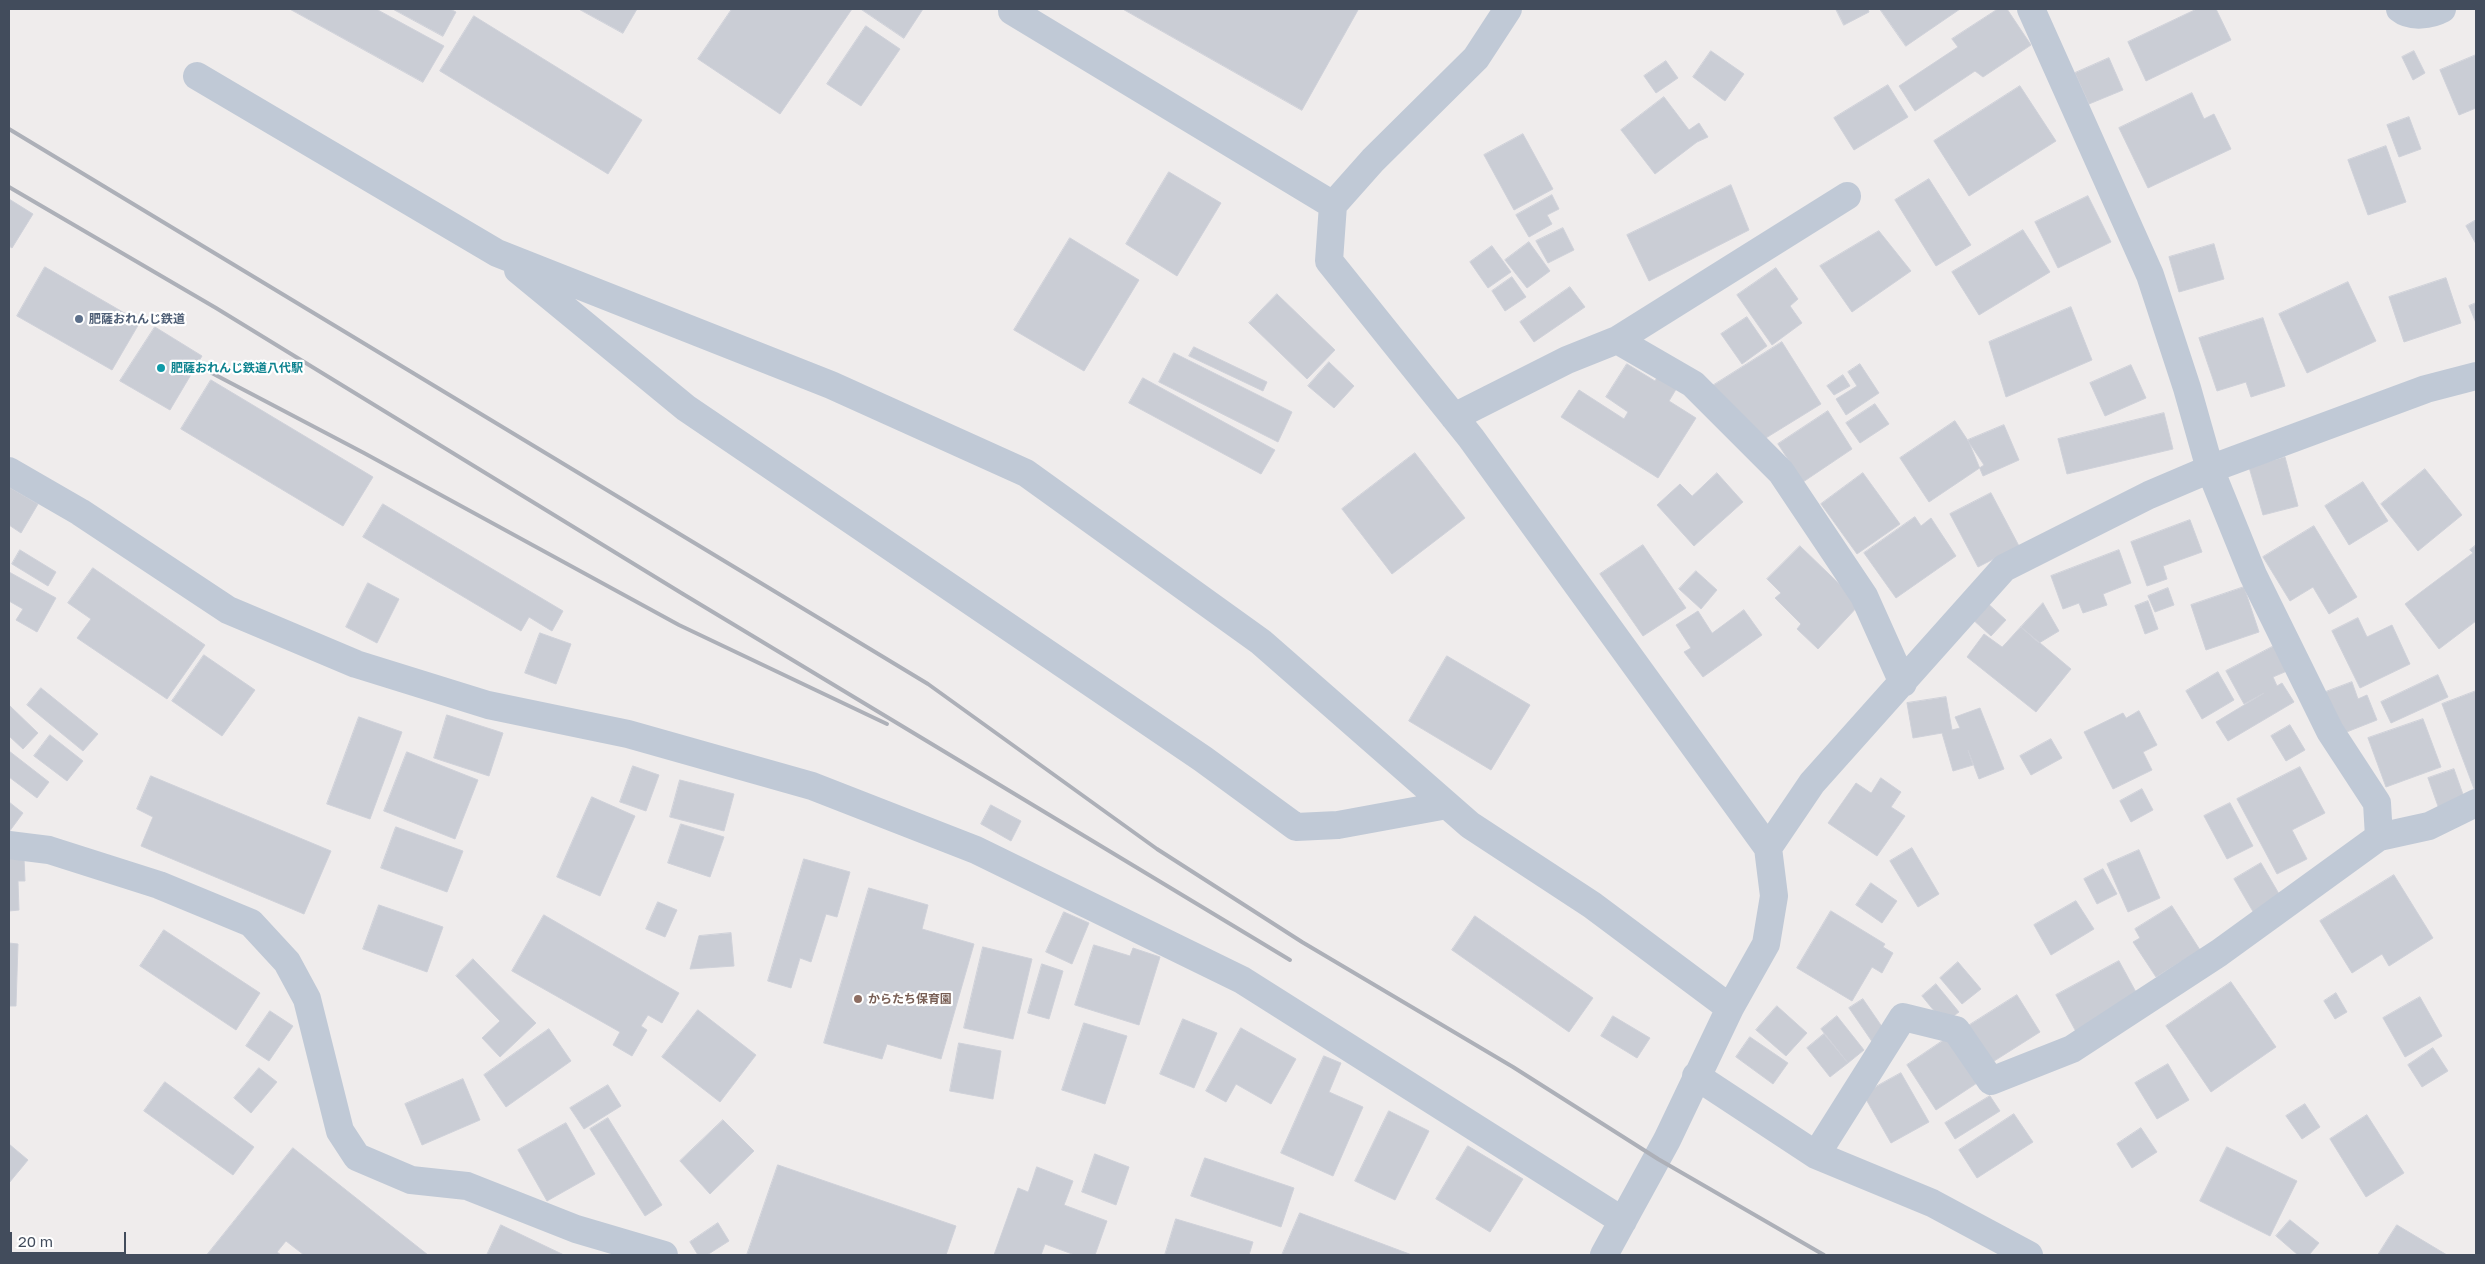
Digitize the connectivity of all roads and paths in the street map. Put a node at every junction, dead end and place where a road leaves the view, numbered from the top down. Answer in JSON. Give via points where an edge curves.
{"nodes":[{"id":1,"x":1012,"y":9,"type":"edge"},
{"id":2,"x":1508,"y":9,"type":"edge"},
{"id":3,"x":2031,"y":9,"type":"edge"},
{"id":4,"x":2400,"y":9,"type":"edge"},
{"id":5,"x":2442,"y":9,"type":"edge"},
{"id":6,"x":197,"y":76,"type":"dead end"},
{"id":7,"x":1847,"y":196,"type":"dead end"},
{"id":8,"x":1332,"y":205,"type":"junction"},
{"id":9,"x":498,"y":253,"type":"junction"},
{"id":10,"x":1618,"y":340,"type":"junction"},
{"id":11,"x":2476,"y":376,"type":"edge"},
{"id":12,"x":1454,"y":417,"type":"junction"},
{"id":13,"x":2210,"y":469,"type":"junction"},
{"id":14,"x":9,"y":471,"type":"edge"},
{"id":15,"x":1903,"y":683,"type":"junction"},
{"id":16,"x":2476,"y":803,"type":"edge"},
{"id":17,"x":1447,"y":805,"type":"junction"},
{"id":18,"x":2379,"y":837,"type":"junction"},
{"id":19,"x":9,"y":845,"type":"edge"},
{"id":20,"x":1768,"y":848,"type":"junction"},
{"id":21,"x":1730,"y":1008,"type":"junction"},
{"id":22,"x":1696,"y":1076,"type":"junction"},
{"id":23,"x":1816,"y":1155,"type":"junction"},
{"id":24,"x":1623,"y":1222,"type":"junction"},
{"id":25,"x":664,"y":1255,"type":"edge"},
{"id":26,"x":1604,"y":1255,"type":"edge"},
{"id":27,"x":2029,"y":1255,"type":"edge"}],
"edges":[{"from":1,"to":8,"type":"street"},
{"from":2,"to":8,"type":"street","via":[[1476,58]]},
{"from":3,"to":13,"type":"street","via":[[2150,275]]},
{"from":4,"to":5,"type":"street","via":[[2430,14]]},
{"from":6,"to":9,"type":"street"},
{"from":7,"to":10,"type":"street"},
{"from":8,"to":12,"type":"street","via":[[1329,261]]},
{"from":9,"to":17,"type":"street","via":[[831,385],[1026,473],[1261,642]]},
{"from":9,"to":17,"type":"street","via":[[686,408],[1203,759],[1296,827],[1338,825]]},
{"from":10,"to":12,"type":"street","via":[[1567,360]]},
{"from":10,"to":15,"type":"street","via":[[1693,384],[1780,472],[1864,596]]},
{"from":11,"to":13,"type":"street","via":[[2426,389]]},
{"from":12,"to":20,"type":"street"},
{"from":13,"to":15,"type":"street","via":[[2149,494],[2004,568]]},
{"from":13,"to":18,"type":"street","via":[[2253,575],[2330,731],[2377,803]]},
{"from":14,"to":24,"type":"street","via":[[80,512],[228,610],[356,664],[488,705],[628,734],[812,786],[976,850],[1242,980]]},
{"from":15,"to":20,"type":"street","via":[[1812,784]]},
{"from":16,"to":18,"type":"street","via":[[2429,826]]},
{"from":17,"to":21,"type":"street","via":[[1470,825],[1592,905]]},
{"from":18,"to":23,"type":"street","via":[[2219,953],[2072,1049],[1991,1081],[1956,1030],[1903,1017]]},
{"from":19,"to":25,"type":"street","via":[[49,850],[159,884],[251,923],[287,962],[307,999],[340,1131],[357,1157],[411,1180],[467,1186],[576,1229]]},
{"from":20,"to":21,"type":"street","via":[[1774,896],[1766,944]]},
{"from":21,"to":22,"type":"street"},
{"from":22,"to":23,"type":"street"},
{"from":22,"to":24,"type":"street","via":[[1672,1132]]},
{"from":23,"to":27,"type":"street","via":[[1932,1203]]},
{"from":24,"to":26,"type":"street"}]}
